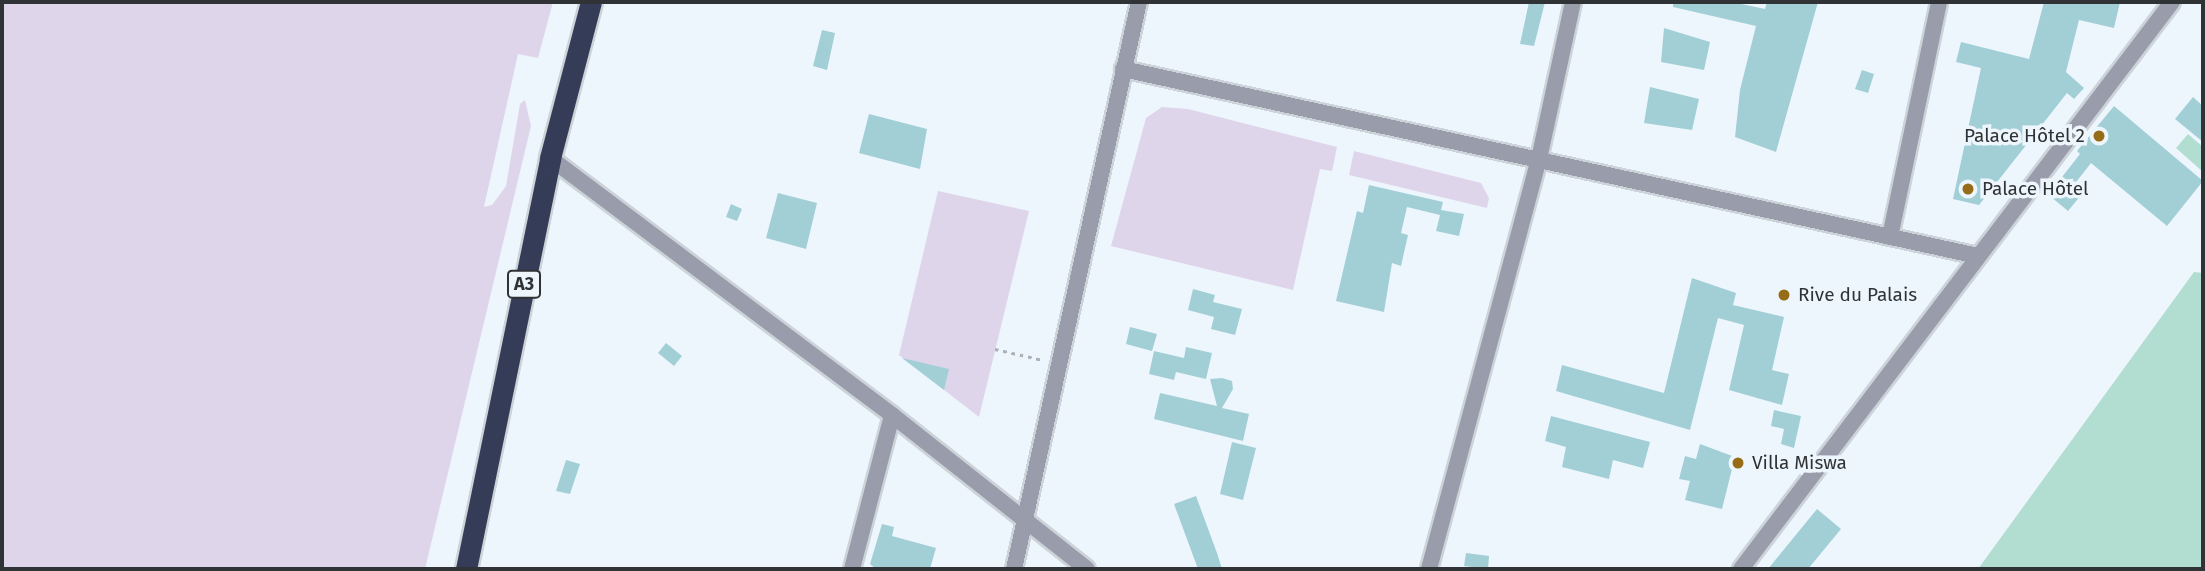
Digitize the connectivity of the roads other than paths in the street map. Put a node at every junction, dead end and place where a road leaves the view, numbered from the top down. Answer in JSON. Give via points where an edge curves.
{"nodes":[{"id":1,"x":591,"y":2,"type":"edge"},
{"id":2,"x":1139,"y":2,"type":"edge"},
{"id":3,"x":1573,"y":2,"type":"edge"},
{"id":4,"x":1939,"y":2,"type":"edge"},
{"id":5,"x":2172,"y":2,"type":"edge"},
{"id":6,"x":1123,"y":69,"type":"junction"},
{"id":7,"x":550,"y":158,"type":"junction"},
{"id":8,"x":1539,"y":159,"type":"junction"},
{"id":9,"x":1890,"y":237,"type":"junction"},
{"id":10,"x":1978,"y":256,"type":"junction"},
{"id":11,"x":892,"y":415,"type":"junction"},
{"id":12,"x":1027,"y":521,"type":"junction"},
{"id":13,"x":466,"y":569,"type":"edge"},
{"id":14,"x":852,"y":569,"type":"edge"},
{"id":15,"x":1014,"y":569,"type":"edge"},
{"id":16,"x":1087,"y":569,"type":"edge"},
{"id":17,"x":1430,"y":569,"type":"edge"},
{"id":18,"x":1741,"y":569,"type":"edge"}],
"edges":[{"from":1,"to":7,"type":"highway","number":"A3"},
{"from":2,"to":6,"type":"street"},
{"from":3,"to":8,"type":"street"},
{"from":4,"to":9,"type":"street"},
{"from":5,"to":10,"type":"street"},
{"from":6,"to":8,"type":"street"},
{"from":6,"to":12,"type":"street"},
{"from":7,"to":11,"type":"street"},
{"from":7,"to":13,"type":"highway","number":"A3"},
{"from":8,"to":9,"type":"street"},
{"from":8,"to":17,"type":"street"},
{"from":9,"to":10,"type":"street"},
{"from":10,"to":18,"type":"street"},
{"from":11,"to":12,"type":"street"},
{"from":11,"to":14,"type":"street"},
{"from":12,"to":15,"type":"street"},
{"from":12,"to":16,"type":"street"}]}
